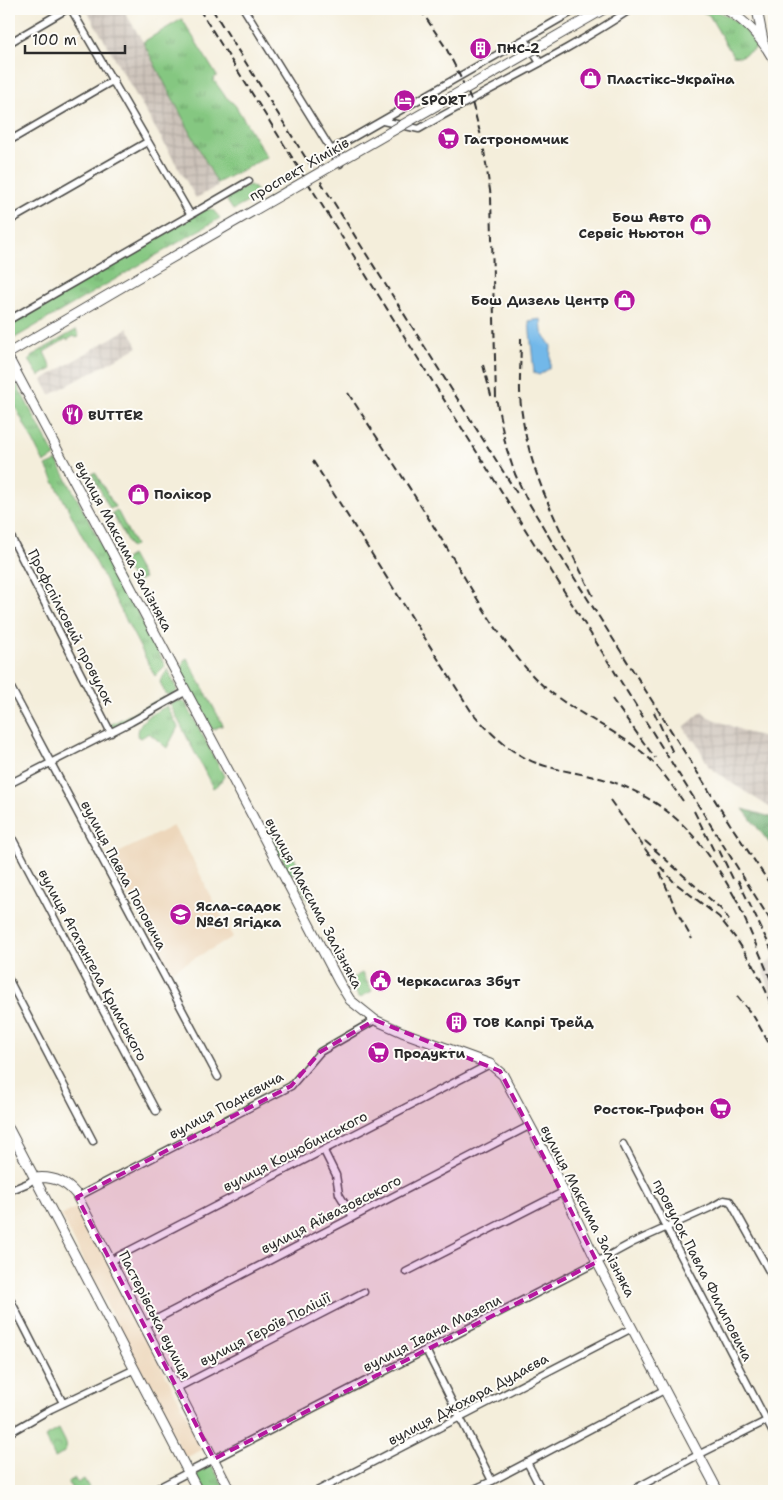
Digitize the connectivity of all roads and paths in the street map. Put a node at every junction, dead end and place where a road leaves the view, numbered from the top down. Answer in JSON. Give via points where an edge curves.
{"nodes":[{"id":1,"x":69,"y":9,"type":"edge"},
{"id":2,"x":244,"y":9,"type":"edge"},
{"id":3,"x":577,"y":9,"type":"edge"},
{"id":4,"x":604,"y":9,"type":"edge"},
{"id":5,"x":631,"y":9,"type":"edge"},
{"id":6,"x":725,"y":9,"type":"edge"},
{"id":7,"x":757,"y":9,"type":"edge"},
{"id":8,"x":525,"y":39,"type":"junction"},
{"id":9,"x":9,"y":43,"type":"edge"},
{"id":10,"x":764,"y":43,"type":"junction"},
{"id":11,"x":774,"y":60,"type":"edge"},
{"id":12,"x":540,"y":63,"type":"junction"},
{"id":13,"x":114,"y":80,"type":"junction"},
{"id":14,"x":383,"y":121,"type":"junction"},
{"id":15,"x":407,"y":126,"type":"junction"},
{"id":16,"x":350,"y":139,"type":"junction"},
{"id":17,"x":9,"y":141,"type":"edge"},
{"id":18,"x":147,"y":142,"type":"junction"},
{"id":19,"x":331,"y":150,"type":"junction"},
{"id":20,"x":360,"y":152,"type":"junction"},
{"id":21,"x":249,"y":180,"type":"dead end"},
{"id":22,"x":190,"y":214,"type":"junction"},
{"id":23,"x":9,"y":221,"type":"edge"},
{"id":24,"x":9,"y":320,"type":"edge"},
{"id":25,"x":9,"y":353,"type":"edge"},
{"id":26,"x":9,"y":359,"type":"edge"},
{"id":27,"x":9,"y":533,"type":"edge"},
{"id":28,"x":9,"y":684,"type":"edge"},
{"id":29,"x":185,"y":692,"type":"junction"},
{"id":30,"x":111,"y":733,"type":"junction"},
{"id":31,"x":52,"y":763,"type":"junction"},
{"id":32,"x":9,"y":784,"type":"edge"},
{"id":33,"x":9,"y":832,"type":"edge"},
{"id":34,"x":9,"y":980,"type":"edge"},
{"id":35,"x":375,"y":1020,"type":"junction"},
{"id":36,"x":490,"y":1064,"type":"junction"},
{"id":37,"x":218,"y":1077,"type":"dead end"},
{"id":38,"x":156,"y":1111,"type":"dead end"},
{"id":39,"x":529,"y":1126,"type":"junction"},
{"id":40,"x":9,"y":1129,"type":"edge"},
{"id":41,"x":94,"y":1141,"type":"dead end"},
{"id":42,"x":623,"y":1144,"type":"dead end"},
{"id":43,"x":324,"y":1151,"type":"junction"},
{"id":44,"x":35,"y":1178,"type":"junction"},
{"id":45,"x":9,"y":1190,"type":"edge"},
{"id":46,"x":563,"y":1192,"type":"junction"},
{"id":47,"x":78,"y":1197,"type":"junction"},
{"id":48,"x":353,"y":1217,"type":"junction"},
{"id":49,"x":668,"y":1227,"type":"junction"},
{"id":50,"x":112,"y":1261,"type":"junction"},
{"id":51,"x":598,"y":1262,"type":"junction"},
{"id":52,"x":406,"y":1272,"type":"dead end"},
{"id":53,"x":774,"y":1280,"type":"edge"},
{"id":54,"x":364,"y":1292,"type":"dead end"},
{"id":55,"x":9,"y":1297,"type":"edge"},
{"id":56,"x":145,"y":1325,"type":"junction"},
{"id":57,"x":632,"y":1328,"type":"junction"},
{"id":58,"x":426,"y":1350,"type":"junction"},
{"id":59,"x":135,"y":1368,"type":"junction"},
{"id":60,"x":177,"y":1388,"type":"junction"},
{"id":61,"x":664,"y":1390,"type":"junction"},
{"id":62,"x":63,"y":1404,"type":"junction"},
{"id":63,"x":460,"y":1416,"type":"junction"},
{"id":64,"x":774,"y":1417,"type":"edge"},
{"id":65,"x":766,"y":1421,"type":"junction"},
{"id":66,"x":9,"y":1434,"type":"edge"},
{"id":67,"x":774,"y":1435,"type":"edge"},
{"id":68,"x":698,"y":1455,"type":"junction"},
{"id":69,"x":214,"y":1459,"type":"junction"},
{"id":70,"x":527,"y":1462,"type":"junction"},
{"id":71,"x":188,"y":1473,"type":"junction"},
{"id":72,"x":492,"y":1481,"type":"junction"},
{"id":73,"x":152,"y":1491,"type":"edge"},
{"id":74,"x":198,"y":1491,"type":"edge"},
{"id":75,"x":230,"y":1491,"type":"edge"},
{"id":76,"x":317,"y":1491,"type":"edge"},
{"id":77,"x":470,"y":1491,"type":"edge"},
{"id":78,"x":542,"y":1491,"type":"edge"},
{"id":79,"x":631,"y":1491,"type":"edge"},
{"id":80,"x":718,"y":1491,"type":"edge"}],
"edges":[{"from":1,"to":9,"type":"street"},
{"from":1,"to":13,"type":"street"},
{"from":2,"to":19,"type":"street"},
{"from":3,"to":8,"type":"street"},
{"from":4,"to":25,"type":"main road","name":"проспект Хіміків","bridge":true},
{"from":5,"to":12,"type":"street"},
{"from":6,"to":10,"type":"main road","via":[[742,20]]},
{"from":7,"to":10,"type":"main road"},
{"from":8,"to":12,"type":"street"},
{"from":8,"to":14,"type":"street"},
{"from":10,"to":11,"type":"main road"},
{"from":12,"to":15,"type":"street","via":[[419,129]]},
{"from":13,"to":17,"type":"street"},
{"from":13,"to":18,"type":"street"},
{"from":14,"to":15,"type":"street"},
{"from":14,"to":16,"type":"street"},
{"from":15,"to":20,"type":"street"},
{"from":16,"to":19,"type":"street"},
{"from":16,"to":20,"type":"street"},
{"from":18,"to":22,"type":"street"},
{"from":18,"to":23,"type":"street"},
{"from":19,"to":20,"type":"street","via":[[340,164]]},
{"from":21,"to":22,"type":"street"},
{"from":22,"to":24,"type":"street"},
{"from":26,"to":29,"type":"main road","name":"вулиця Максима Залізняка"},
{"from":27,"to":30,"type":"street","name":"Профспілковий провулок"},
{"from":28,"to":31,"type":"street","name":"вулиця Павла Поповича"},
{"from":29,"to":30,"type":"street"},
{"from":29,"to":35,"type":"main road","name":"вулиця Максима Залізняка","via":[[339,982],[350,1000]]},
{"from":30,"to":31,"type":"street"},
{"from":31,"to":32,"type":"street"},
{"from":31,"to":37,"type":"street","name":"вулиця Павла Поповича"},
{"from":33,"to":38,"type":"street","name":"вулиця Агатангела Кримського"},
{"from":34,"to":41,"type":"street"},
{"from":35,"to":36,"type":"main road","name":"вулиця Максима Залізняка"},
{"from":35,"to":47,"type":"street","name":"вулиця Поднєвича","via":[[320,1052],[291,1086]]},
{"from":36,"to":39,"type":"main road","name":"вулиця Максима Залізняка","via":[[503,1075]]},
{"from":36,"to":43,"type":"street","name":"вулиця Коцюбинського"},
{"from":39,"to":46,"type":"main road","name":"вулиця Максима Залізняка"},
{"from":39,"to":48,"type":"street","name":"вулиця Айвазовського"},
{"from":40,"to":44,"type":"main road"},
{"from":42,"to":49,"type":"street","name":"провулок Павла Филиповича"},
{"from":43,"to":48,"type":"street","via":[[336,1174],[339,1194]]},
{"from":43,"to":50,"type":"street","name":"вулиця Коцюбинського"},
{"from":44,"to":45,"type":"street"},
{"from":44,"to":47,"type":"main road","name":"Пастерівська вулиця","via":[[65,1183]]},
{"from":44,"to":59,"type":"main road"},
{"from":46,"to":51,"type":"main road","name":"вулиця Максима Залізняка"},
{"from":46,"to":52,"type":"street"},
{"from":47,"to":50,"type":"main road","name":"Пастерівська вулиця"},
{"from":48,"to":56,"type":"street","name":"вулиця Айвазовського"},
{"from":49,"to":51,"type":"street","name":"вулиця Івана Мазепи"},
{"from":49,"to":53,"type":"street","name":"вулиця Івана Мазепи","via":[[730,1200]]},
{"from":49,"to":65,"type":"street","name":"провулок Павла Филиповича"},
{"from":50,"to":56,"type":"main road","name":"Пастерівська вулиця"},
{"from":51,"to":57,"type":"main road","name":"вулиця Максима Залізняка"},
{"from":51,"to":58,"type":"street","name":"вулиця Івана Мазепи"},
{"from":54,"to":60,"type":"street","name":"вулиця Героїв Поліції"},
{"from":55,"to":62,"type":"street"},
{"from":56,"to":60,"type":"main road","name":"Пастерівська вулиця"},
{"from":57,"to":61,"type":"main road","name":"вулиця Максима Залізняка"},
{"from":57,"to":63,"type":"street","name":"вулиця Джохара Дудаєва"},
{"from":58,"to":63,"type":"street"},
{"from":58,"to":69,"type":"street","name":"вулиця Івана Мазепи"},
{"from":59,"to":62,"type":"street"},
{"from":59,"to":71,"type":"main road"},
{"from":60,"to":69,"type":"main road","name":"Пастерівська вулиця"},
{"from":61,"to":68,"type":"main road","name":"вулиця Максима Залізняка"},
{"from":61,"to":70,"type":"street"},
{"from":62,"to":66,"type":"street"},
{"from":63,"to":72,"type":"street"},
{"from":63,"to":76,"type":"street","name":"вулиця Джохара Дудаєва"},
{"from":64,"to":65,"type":"street"},
{"from":65,"to":67,"type":"street","name":"провулок Павла Филиповича"},
{"from":65,"to":68,"type":"street"},
{"from":68,"to":79,"type":"street"},
{"from":68,"to":80,"type":"main road","name":"вулиця Максима Залізняка"},
{"from":69,"to":71,"type":"street","name":"вулиця Івана Мазепи"},
{"from":69,"to":75,"type":"main road","name":"Пастерівська вулиця"},
{"from":70,"to":72,"type":"street"},
{"from":70,"to":78,"type":"street"},
{"from":71,"to":73,"type":"street","name":"вулиця Івана Мазепи"},
{"from":71,"to":74,"type":"main road"},
{"from":72,"to":77,"type":"street"}]}
